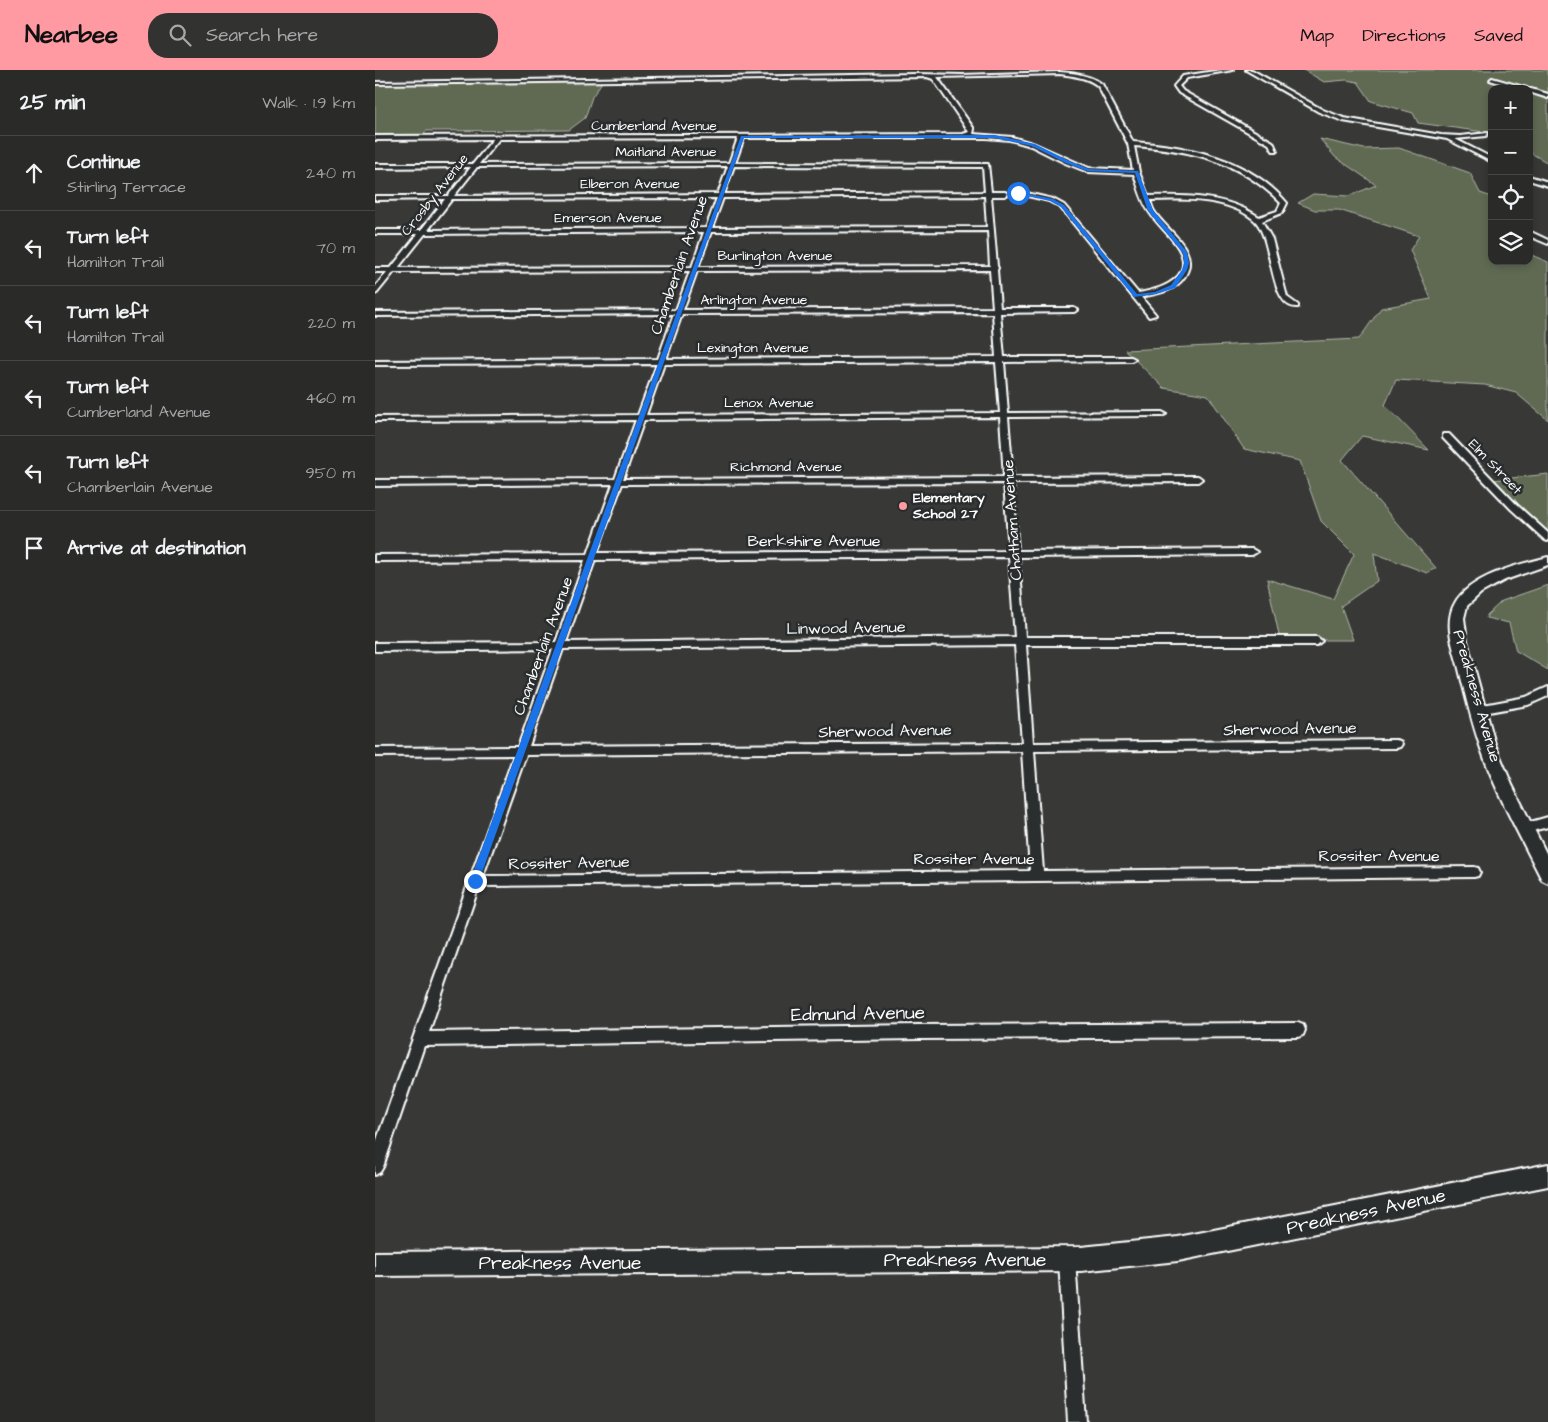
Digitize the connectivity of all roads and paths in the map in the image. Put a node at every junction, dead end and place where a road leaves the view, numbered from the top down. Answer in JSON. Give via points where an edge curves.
{"nodes":[{"id":1,"x":719,"y":70,"type":"edge"},
{"id":2,"x":1231,"y":70,"type":"edge"},
{"id":3,"x":1249,"y":70,"type":"edge"},
{"id":4,"x":927,"y":75,"type":"junction"},
{"id":5,"x":718,"y":78,"type":"junction"},
{"id":6,"x":1492,"y":79,"type":"dead end"},
{"id":7,"x":375,"y":83,"type":"edge"},
{"id":8,"x":1512,"y":85,"type":"edge"},
{"id":9,"x":1533,"y":91,"type":"edge"},
{"id":10,"x":1548,"y":96,"type":"edge"},
{"id":11,"x":1486,"y":134,"type":"dead end"},
{"id":12,"x":742,"y":136,"type":"junction"},
{"id":13,"x":965,"y":136,"type":"junction"},
{"id":14,"x":1441,"y":137,"type":"junction"},
{"id":15,"x":375,"y":138,"type":"edge"},
{"id":16,"x":497,"y":138,"type":"junction"},
{"id":17,"x":1131,"y":144,"type":"junction"},
{"id":18,"x":1275,"y":150,"type":"dead end"},
{"id":19,"x":1488,"y":158,"type":"edge"},
{"id":20,"x":731,"y":165,"type":"junction"},
{"id":21,"x":986,"y":165,"type":"joint"},
{"id":22,"x":375,"y":166,"type":"edge"},
{"id":23,"x":474,"y":166,"type":"junction"},
{"id":24,"x":1136,"y":172,"type":"junction"},
{"id":25,"x":1533,"y":179,"type":"edge"},
{"id":26,"x":1548,"y":184,"type":"edge"},
{"id":27,"x":1018,"y":193,"type":"dead end"},
{"id":28,"x":989,"y":194,"type":"junction"},
{"id":29,"x":1005,"y":194,"type":"dead end"},
{"id":30,"x":719,"y":196,"type":"junction"},
{"id":31,"x":375,"y":198,"type":"edge"},
{"id":32,"x":450,"y":198,"type":"junction"},
{"id":33,"x":1146,"y":198,"type":"junction"},
{"id":34,"x":1258,"y":220,"type":"junction"},
{"id":35,"x":992,"y":229,"type":"junction"},
{"id":36,"x":707,"y":230,"type":"junction"},
{"id":37,"x":375,"y":232,"type":"edge"},
{"id":38,"x":423,"y":232,"type":"junction"},
{"id":39,"x":1533,"y":235,"type":"edge"},
{"id":40,"x":1548,"y":242,"type":"edge"},
{"id":41,"x":995,"y":268,"type":"junction"},
{"id":42,"x":693,"y":269,"type":"junction"},
{"id":43,"x":375,"y":270,"type":"edge"},
{"id":44,"x":392,"y":270,"type":"junction"},
{"id":45,"x":375,"y":292,"type":"edge"},
{"id":46,"x":1135,"y":296,"type":"junction"},
{"id":47,"x":1296,"y":306,"type":"dead end"},
{"id":48,"x":1074,"y":310,"type":"dead end"},
{"id":49,"x":998,"y":311,"type":"junction"},
{"id":50,"x":678,"y":312,"type":"junction"},
{"id":51,"x":375,"y":314,"type":"edge"},
{"id":52,"x":1152,"y":315,"type":"dead end"},
{"id":53,"x":1131,"y":359,"type":"dead end"},
{"id":54,"x":1001,"y":360,"type":"junction"},
{"id":55,"x":661,"y":362,"type":"junction"},
{"id":56,"x":375,"y":363,"type":"edge"},
{"id":57,"x":1162,"y":414,"type":"dead end"},
{"id":58,"x":1005,"y":415,"type":"junction"},
{"id":59,"x":641,"y":417,"type":"junction"},
{"id":60,"x":375,"y":419,"type":"edge"},
{"id":61,"x":1445,"y":436,"type":"dead end"},
{"id":62,"x":1198,"y":479,"type":"dead end"},
{"id":63,"x":1009,"y":480,"type":"junction"},
{"id":64,"x":618,"y":482,"type":"junction"},
{"id":65,"x":375,"y":483,"type":"edge"},
{"id":66,"x":1548,"y":538,"type":"edge"},
{"id":67,"x":1252,"y":552,"type":"dead end"},
{"id":68,"x":1015,"y":554,"type":"junction"},
{"id":69,"x":591,"y":557,"type":"junction"},
{"id":70,"x":375,"y":558,"type":"edge"},
{"id":71,"x":1548,"y":561,"type":"edge"},
{"id":72,"x":1021,"y":641,"type":"junction"},
{"id":73,"x":1317,"y":641,"type":"dead end"},
{"id":74,"x":559,"y":646,"type":"junction"},
{"id":75,"x":375,"y":647,"type":"edge"},
{"id":76,"x":1548,"y":691,"type":"edge"},
{"id":77,"x":1478,"y":710,"type":"junction"},
{"id":78,"x":1396,"y":744,"type":"dead end"},
{"id":79,"x":1028,"y":746,"type":"junction"},
{"id":80,"x":521,"y":750,"type":"junction"},
{"id":81,"x":375,"y":752,"type":"edge"},
{"id":82,"x":1548,"y":822,"type":"edge"},
{"id":83,"x":1524,"y":828,"type":"junction"},
{"id":84,"x":1473,"y":872,"type":"dead end"},
{"id":85,"x":1037,"y":875,"type":"junction"},
{"id":86,"x":1548,"y":875,"type":"edge"},
{"id":87,"x":475,"y":881,"type":"junction"},
{"id":88,"x":1298,"y":1030,"type":"dead end"},
{"id":89,"x":419,"y":1039,"type":"junction"},
{"id":90,"x":375,"y":1167,"type":"edge"},
{"id":91,"x":1548,"y":1175,"type":"edge"},
{"id":92,"x":1067,"y":1259,"type":"junction"},
{"id":93,"x":375,"y":1264,"type":"edge"},
{"id":94,"x":1077,"y":1422,"type":"edge"}],
"edges":[{"from":1,"to":5,"type":"street"},
{"from":2,"to":18,"type":"street","via":[[1185,78],[1176,86],[1271,143]]},
{"from":3,"to":14,"type":"street","via":[[1328,114]]},
{"from":4,"to":5,"type":"street"},
{"from":4,"to":13,"type":"street","via":[[935,78],[971,129],[971,133]]},
{"from":4,"to":17,"type":"street","via":[[1060,73],[1095,81]]},
{"from":5,"to":7,"type":"street"},
{"from":6,"to":8,"type":"street"},
{"from":9,"to":10,"type":"street"},
{"from":11,"to":14,"type":"street"},
{"from":12,"to":13,"type":"street","name":"Cumberland Avenue"},
{"from":12,"to":16,"type":"street","name":"Cumberland Avenue"},
{"from":12,"to":20,"type":"street","name":"Chamberlain Avenue"},
{"from":13,"to":24,"type":"street","name":"Cumberland Avenue","via":[[1019,140],[1089,170]]},
{"from":14,"to":19,"type":"street"},
{"from":15,"to":16,"type":"street","name":"Cumberland Avenue"},
{"from":16,"to":23,"type":"street","name":"Crosby Avenue"},
{"from":17,"to":24,"type":"street"},
{"from":17,"to":34,"type":"street","via":[[1187,150],[1222,161],[1253,176],[1284,202],[1280,212]]},
{"from":20,"to":21,"type":"street","name":"Maitland Avenue"},
{"from":20,"to":23,"type":"street","name":"Maitland Avenue"},
{"from":20,"to":30,"type":"street","name":"Chamberlain Avenue"},
{"from":21,"to":28,"type":"street","name":"Chatham Avenue"},
{"from":22,"to":23,"type":"street","name":"Maitland Avenue"},
{"from":23,"to":32,"type":"street","name":"Crosby Avenue"},
{"from":24,"to":33,"type":"street"},
{"from":25,"to":26,"type":"street"},
{"from":27,"to":46,"type":"street","via":[[1063,206]]},
{"from":28,"to":29,"type":"street","name":"Elberon Avenue"},
{"from":28,"to":30,"type":"street","name":"Elberon Avenue"},
{"from":28,"to":35,"type":"street","name":"Chatham Avenue"},
{"from":30,"to":32,"type":"street","name":"Elberon Avenue"},
{"from":30,"to":36,"type":"street","name":"Chamberlain Avenue"},
{"from":31,"to":32,"type":"street","name":"Elberon Avenue"},
{"from":32,"to":38,"type":"street","name":"Crosby Avenue"},
{"from":33,"to":34,"type":"street","via":[[1181,197],[1212,201],[1236,208]]},
{"from":33,"to":46,"type":"street","via":[[1154,216],[1183,248],[1187,263],[1173,286]]},
{"from":34,"to":47,"type":"street","via":[[1266,230],[1283,298]]},
{"from":35,"to":36,"type":"street","name":"Emerson Avenue"},
{"from":35,"to":41,"type":"street","name":"Chatham Avenue"},
{"from":36,"to":38,"type":"street","name":"Emerson Avenue"},
{"from":36,"to":42,"type":"street","name":"Chamberlain Avenue"},
{"from":37,"to":38,"type":"street","name":"Emerson Avenue"},
{"from":38,"to":44,"type":"street","name":"Crosby Avenue"},
{"from":39,"to":40,"type":"street"},
{"from":41,"to":42,"type":"street","name":"Burlington Avenue"},
{"from":41,"to":49,"type":"street","name":"Chatham Avenue"},
{"from":42,"to":44,"type":"street","name":"Burlington Avenue"},
{"from":42,"to":50,"type":"street","name":"Chamberlain Avenue"},
{"from":43,"to":44,"type":"street","name":"Burlington Avenue"},
{"from":44,"to":45,"type":"street","name":"Crosby Avenue"},
{"from":46,"to":52,"type":"street"},
{"from":48,"to":49,"type":"street","name":"Arlington Avenue"},
{"from":49,"to":50,"type":"street","name":"Arlington Avenue"},
{"from":49,"to":54,"type":"street","name":"Chatham Avenue"},
{"from":50,"to":51,"type":"street","name":"Arlington Avenue"},
{"from":50,"to":55,"type":"street","name":"Chamberlain Avenue"},
{"from":53,"to":54,"type":"street","name":"Lexington Avenue"},
{"from":54,"to":55,"type":"street","name":"Lexington Avenue"},
{"from":54,"to":58,"type":"street","name":"Chatham Avenue"},
{"from":55,"to":56,"type":"street","name":"Lexington Avenue"},
{"from":55,"to":59,"type":"street","name":"Chamberlain Avenue"},
{"from":57,"to":58,"type":"street","name":"Lenox Avenue"},
{"from":58,"to":59,"type":"street","name":"Lenox Avenue"},
{"from":58,"to":63,"type":"street","name":"Chatham Avenue"},
{"from":59,"to":60,"type":"street","name":"Lenox Avenue"},
{"from":59,"to":64,"type":"street","name":"Chamberlain Avenue"},
{"from":61,"to":66,"type":"street","name":"Elm Street"},
{"from":62,"to":63,"type":"street","name":"Richmond Avenue"},
{"from":63,"to":64,"type":"street","name":"Richmond Avenue"},
{"from":63,"to":68,"type":"street","name":"Chatham Avenue"},
{"from":64,"to":65,"type":"street","name":"Richmond Avenue"},
{"from":64,"to":69,"type":"street","name":"Chamberlain Avenue"},
{"from":67,"to":68,"type":"street","name":"Berkshire Avenue"},
{"from":68,"to":69,"type":"street","name":"Berkshire Avenue"},
{"from":68,"to":72,"type":"street","name":"Chatham Avenue"},
{"from":69,"to":70,"type":"street","name":"Berkshire Avenue"},
{"from":69,"to":74,"type":"street","name":"Chamberlain Avenue"},
{"from":71,"to":77,"type":"main road","name":"Preakness Avenue","via":[[1481,587],[1465,598],[1461,605],[1456,626]]},
{"from":72,"to":73,"type":"street","name":"Linwood Avenue"},
{"from":72,"to":74,"type":"street","name":"Linwood Avenue"},
{"from":72,"to":79,"type":"street","name":"Chatham Avenue"},
{"from":74,"to":75,"type":"street","name":"Linwood Avenue"},
{"from":74,"to":80,"type":"street","name":"Chamberlain Avenue"},
{"from":76,"to":77,"type":"street","via":[[1528,701]]},
{"from":77,"to":83,"type":"main road","name":"Preakness Avenue","via":[[1492,756]]},
{"from":78,"to":79,"type":"street","name":"Sherwood Avenue"},
{"from":79,"to":80,"type":"street","name":"Sherwood Avenue"},
{"from":79,"to":85,"type":"street","name":"Chatham Avenue"},
{"from":80,"to":81,"type":"street","name":"Sherwood Avenue"},
{"from":80,"to":87,"type":"street","name":"Chamberlain Avenue"},
{"from":82,"to":83,"type":"street"},
{"from":83,"to":86,"type":"main road","name":"Preakness Avenue"},
{"from":84,"to":85,"type":"street","name":"Rossiter Avenue"},
{"from":85,"to":87,"type":"street","name":"Rossiter Avenue"},
{"from":87,"to":89,"type":"street","name":"Chamberlain Avenue"},
{"from":88,"to":89,"type":"street","name":"Edmund Avenue"},
{"from":89,"to":90,"type":"street","name":"Chamberlain Avenue"},
{"from":91,"to":92,"type":"main road","name":"Preakness Avenue","via":[[1178,1249]]},
{"from":92,"to":93,"type":"main road","name":"Preakness Avenue"},
{"from":92,"to":94,"type":"street"}]}
